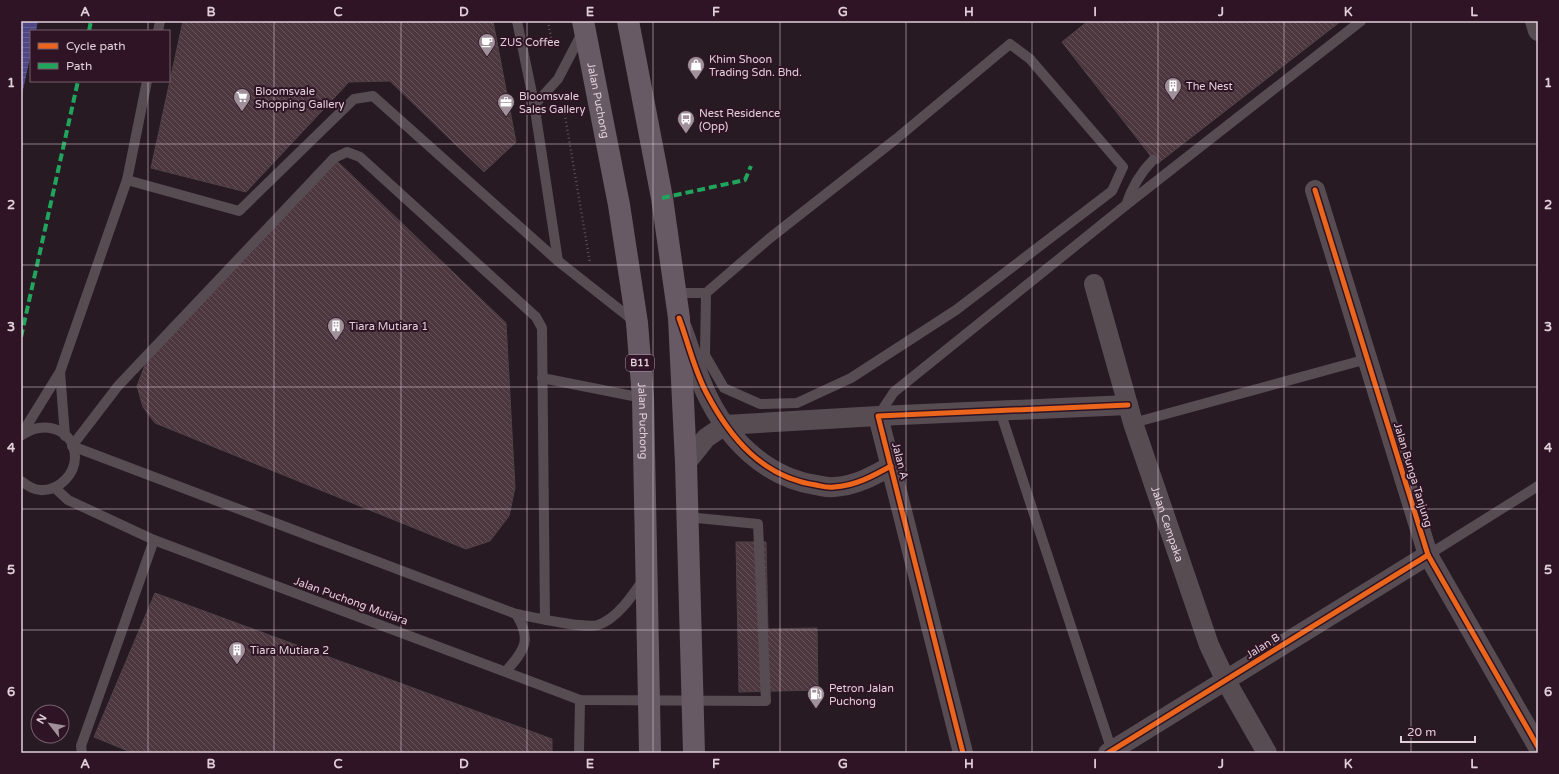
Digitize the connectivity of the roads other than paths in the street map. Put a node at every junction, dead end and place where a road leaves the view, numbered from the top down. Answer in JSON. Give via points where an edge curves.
{"nodes":[{"id":1,"x":517,"y":21,"type":"edge"},
{"id":2,"x":628,"y":21,"type":"edge"},
{"id":3,"x":1362,"y":21,"type":"edge"},
{"id":4,"x":1535,"y":21,"type":"edge"},
{"id":5,"x":583,"y":25,"type":"edge"},
{"id":6,"x":1538,"y":31,"type":"edge"},
{"id":7,"x":148,"y":82,"type":"edge"},
{"id":8,"x":534,"y":103,"type":"junction"},
{"id":9,"x":1153,"y":160,"type":"dead end"},
{"id":10,"x":127,"y":180,"type":"junction"},
{"id":11,"x":1315,"y":190,"type":"dead end"},
{"id":12,"x":1126,"y":205,"type":"junction"},
{"id":13,"x":558,"y":261,"type":"junction"},
{"id":14,"x":1094,"y":284,"type":"dead end"},
{"id":15,"x":675,"y":293,"type":"junction"},
{"id":16,"x":706,"y":293,"type":"junction"},
{"id":17,"x":679,"y":318,"type":"junction"},
{"id":18,"x":637,"y":323,"type":"junction"},
{"id":19,"x":1367,"y":359,"type":"junction"},
{"id":20,"x":60,"y":372,"type":"junction"},
{"id":21,"x":542,"y":378,"type":"junction"},
{"id":22,"x":643,"y":398,"type":"junction"},
{"id":23,"x":803,"y":411,"type":"junction"},
{"id":24,"x":1000,"y":411,"type":"junction"},
{"id":25,"x":1130,"y":414,"type":"junction"},
{"id":26,"x":878,"y":416,"type":"junction"},
{"id":27,"x":725,"y":425,"type":"junction"},
{"id":28,"x":21,"y":435,"type":"edge"},
{"id":29,"x":65,"y":436,"type":"junction"},
{"id":30,"x":72,"y":446,"type":"junction"},
{"id":31,"x":686,"y":463,"type":"junction"},
{"id":32,"x":890,"y":466,"type":"junction"},
{"id":33,"x":21,"y":481,"type":"edge"},
{"id":34,"x":1538,"y":486,"type":"edge"},
{"id":35,"x":55,"y":488,"type":"junction"},
{"id":36,"x":687,"y":517,"type":"junction"},
{"id":37,"x":154,"y":540,"type":"junction"},
{"id":38,"x":1428,"y":555,"type":"junction"},
{"id":39,"x":646,"y":575,"type":"junction"},
{"id":40,"x":516,"y":614,"type":"junction"},
{"id":41,"x":545,"y":620,"type":"junction"},
{"id":42,"x":506,"y":671,"type":"junction"},
{"id":43,"x":1226,"y":681,"type":"junction"},
{"id":44,"x":580,"y":700,"type":"junction"},
{"id":45,"x":648,"y":701,"type":"junction"},
{"id":46,"x":693,"y":701,"type":"junction"},
{"id":47,"x":1538,"y":747,"type":"edge"},
{"id":48,"x":1110,"y":752,"type":"edge"},
{"id":49,"x":82,"y":753,"type":"edge"},
{"id":50,"x":579,"y":753,"type":"edge"},
{"id":51,"x":650,"y":753,"type":"edge"},
{"id":52,"x":694,"y":753,"type":"edge"},
{"id":53,"x":963,"y":753,"type":"edge"},
{"id":54,"x":1266,"y":753,"type":"edge"}],
"edges":[{"from":1,"to":8,"type":"lane"},
{"from":2,"to":15,"type":"main road","via":[[662,198]]},
{"from":3,"to":12,"type":"lane"},
{"from":4,"to":6,"type":"street"},
{"from":5,"to":8,"type":"lane","via":[[558,79]]},
{"from":5,"to":18,"type":"main road","name":"Jalan Puchong","number":"B11","via":[[619,205]]},
{"from":7,"to":10,"type":"lane"},
{"from":8,"to":13,"type":"lane"},
{"from":9,"to":12,"type":"lane","via":[[1140,176]]},
{"from":10,"to":13,"type":"lane","via":[[238,211],[354,99],[373,96]]},
{"from":10,"to":20,"type":"lane"},
{"from":11,"to":19,"type":"street","name":"Jalan Bunga Tanjung"},
{"from":12,"to":26,"type":"lane","via":[[894,392]]},
{"from":13,"to":18,"type":"lane"},
{"from":14,"to":25,"type":"street","name":"Jalan Cempaka"},
{"from":15,"to":16,"type":"lane"},
{"from":15,"to":17,"type":"main road"},
{"from":16,"to":23,"type":"lane","via":[[705,355],[724,388],[760,404],[797,403]]},
{"from":16,"to":23,"type":"lane","via":[[1010,44],[1030,59],[1123,167],[1112,191],[956,310]]},
{"from":17,"to":27,"type":"street","via":[[706,391]]},
{"from":17,"to":31,"type":"main road"},
{"from":18,"to":22,"type":"main road","name":"Jalan Puchong","number":"B11"},
{"from":19,"to":25,"type":"lane"},
{"from":19,"to":38,"type":"street","name":"Jalan Bunga Tanjung"},
{"from":20,"to":28,"type":"lane"},
{"from":20,"to":29,"type":"lane"},
{"from":21,"to":22,"type":"lane"},
{"from":21,"to":30,"type":"lane","via":[[542,328],[536,317],[360,157],[347,152],[334,158],[123,381]]},
{"from":21,"to":41,"type":"lane"},
{"from":22,"to":39,"type":"main road","name":"Jalan Puchong","number":"B11"},
{"from":23,"to":26,"type":"street"},
{"from":23,"to":27,"type":"street"},
{"from":24,"to":25,"type":"street"},
{"from":24,"to":26,"type":"street"},
{"from":24,"to":48,"type":"lane"},
{"from":25,"to":43,"type":"street","name":"Jalan Cempaka","via":[[1209,645]]},
{"from":26,"to":32,"type":"street","name":"Jalan A"},
{"from":27,"to":31,"type":"street","via":[[706,438]]},
{"from":27,"to":32,"type":"street","via":[[755,459],[782,476],[808,484],[834,487],[865,480]]},
{"from":28,"to":29,"type":"lane","via":[[43,426],[55,428]]},
{"from":29,"to":30,"type":"lane"},
{"from":30,"to":35,"type":"lane","via":[[75,458],[72,470]]},
{"from":30,"to":40,"type":"lane"},
{"from":31,"to":36,"type":"main road"},
{"from":32,"to":53,"type":"street","name":"Jalan A"},
{"from":33,"to":35,"type":"lane","via":[[31,488]]},
{"from":34,"to":38,"type":"lane"},
{"from":35,"to":37,"type":"lane","name":"Jalan Puchong Mutiara","via":[[68,500]]},
{"from":36,"to":46,"type":"main road"},
{"from":36,"to":46,"type":"lane","name":"Jalan Puchong Mutiara","via":[[758,524],[766,701]]},
{"from":37,"to":42,"type":"lane","name":"Jalan Puchong Mutiara"},
{"from":37,"to":49,"type":"lane","via":[[81,746]]},
{"from":38,"to":43,"type":"street","name":"Jalan B"},
{"from":38,"to":47,"type":"street","name":"Jalan Bunga Tanjung"},
{"from":39,"to":41,"type":"lane","via":[[632,597],[613,616],[598,625]]},
{"from":39,"to":45,"type":"main road","name":"Jalan Puchong","number":"B11"},
{"from":40,"to":41,"type":"lane"},
{"from":40,"to":42,"type":"lane","via":[[523,626],[526,640],[517,659]]},
{"from":42,"to":44,"type":"lane","name":"Jalan Puchong Mutiara"},
{"from":43,"to":48,"type":"street","name":"Jalan B"},
{"from":43,"to":54,"type":"street","name":"Jalan Cempaka"},
{"from":44,"to":45,"type":"lane","name":"Jalan Puchong Mutiara"},
{"from":44,"to":50,"type":"lane"},
{"from":45,"to":46,"type":"lane","name":"Jalan Puchong Mutiara"},
{"from":45,"to":51,"type":"main road","name":"Jalan Puchong","number":"B11"},
{"from":46,"to":52,"type":"main road"}]}
